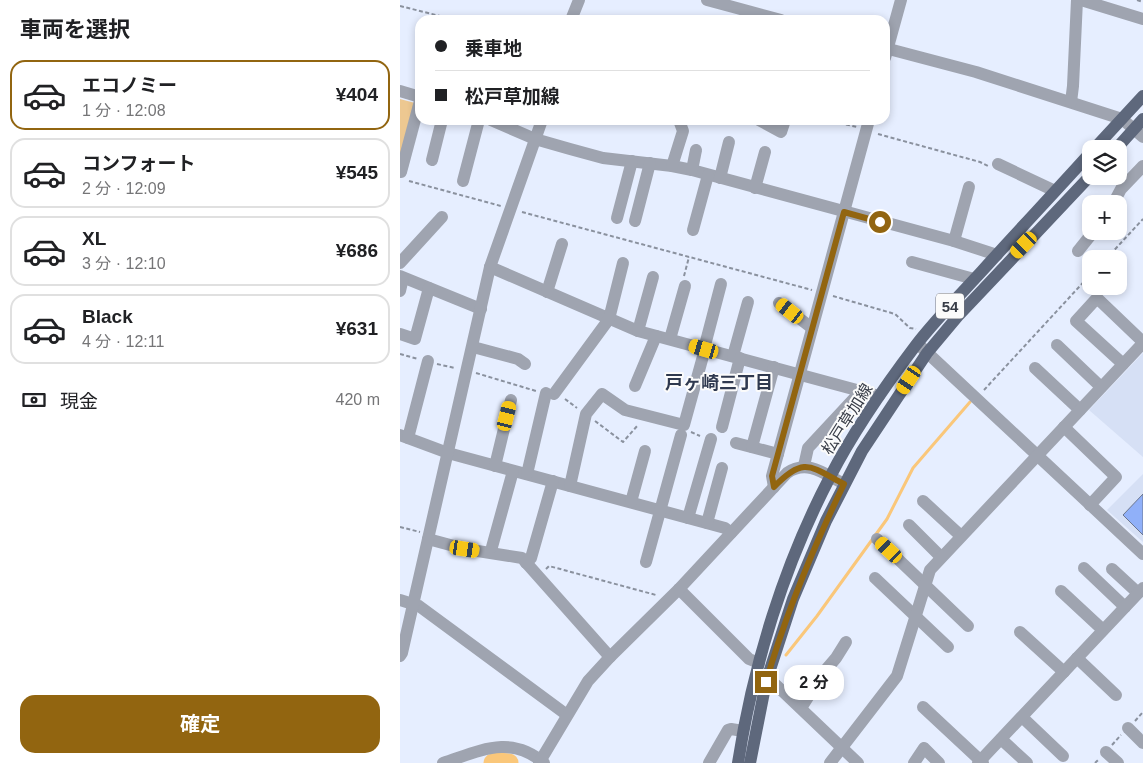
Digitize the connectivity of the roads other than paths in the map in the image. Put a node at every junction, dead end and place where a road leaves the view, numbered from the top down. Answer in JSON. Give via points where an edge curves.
{"nodes":[{"id":1,"x":579,"y":0,"type":"edge"},
{"id":2,"x":707,"y":0,"type":"edge"},
{"id":3,"x":900,"y":0,"type":"edge"},
{"id":4,"x":1079,"y":0,"type":"edge"},
{"id":5,"x":734,"y":9,"type":"edge"},
{"id":6,"x":572,"y":15,"type":"edge"},
{"id":7,"x":760,"y":15,"type":"edge"},
{"id":8,"x":1143,"y":19,"type":"edge"},
{"id":9,"x":890,"y":37,"type":"edge"},
{"id":10,"x":890,"y":53,"type":"edge"},
{"id":11,"x":400,"y":92,"type":"edge"},
{"id":12,"x":415,"y":96,"type":"edge"},
{"id":13,"x":1143,"y":96,"type":"edge"},
{"id":14,"x":1071,"y":102,"type":"junction"},
{"id":15,"x":1122,"y":119,"type":"junction"},
{"id":16,"x":415,"y":125,"type":"edge"},
{"id":17,"x":441,"y":125,"type":"edge"},
{"id":18,"x":478,"y":125,"type":"edge"},
{"id":19,"x":503,"y":125,"type":"edge"},
{"id":20,"x":540,"y":125,"type":"edge"},
{"id":21,"x":681,"y":125,"type":"edge"},
{"id":22,"x":768,"y":125,"type":"edge"},
{"id":23,"x":783,"y":125,"type":"edge"},
{"id":24,"x":867,"y":125,"type":"edge"},
{"id":25,"x":1140,"y":128,"type":"edge"},
{"id":26,"x":535,"y":139,"type":"junction"},
{"id":27,"x":1102,"y":140,"type":"edge"},
{"id":28,"x":1126,"y":140,"type":"edge"},
{"id":29,"x":729,"y":142,"type":"dead end"},
{"id":30,"x":696,"y":150,"type":"dead end"},
{"id":31,"x":764,"y":152,"type":"dead end"},
{"id":32,"x":432,"y":160,"type":"dead end"},
{"id":33,"x":632,"y":161,"type":"junction"},
{"id":34,"x":1082,"y":162,"type":"edge"},
{"id":35,"x":650,"y":163,"type":"junction"},
{"id":36,"x":672,"y":166,"type":"junction"},
{"id":37,"x":993,"y":166,"type":"road end"},
{"id":38,"x":1143,"y":166,"type":"edge"},
{"id":39,"x":692,"y":170,"type":"junction"},
{"id":40,"x":714,"y":176,"type":"junction"},
{"id":41,"x":405,"y":177,"type":"edge"},
{"id":42,"x":463,"y":180,"type":"dead end"},
{"id":43,"x":1082,"y":185,"type":"edge"},
{"id":44,"x":969,"y":187,"type":"dead end"},
{"id":45,"x":755,"y":188,"type":"junction"},
{"id":46,"x":1055,"y":191,"type":"junction"},
{"id":47,"x":1118,"y":195,"type":"edge"},
{"id":48,"x":844,"y":212,"type":"junction"},
{"id":49,"x":442,"y":217,"type":"dead end"},
{"id":50,"x":616,"y":218,"type":"dead end"},
{"id":51,"x":635,"y":221,"type":"dead end"},
{"id":52,"x":693,"y":230,"type":"dead end"},
{"id":53,"x":1087,"y":240,"type":"edge"},
{"id":54,"x":954,"y":242,"type":"junction"},
{"id":55,"x":562,"y":244,"type":"dead end"},
{"id":56,"x":1078,"y":251,"type":"dead end"},
{"id":57,"x":996,"y":255,"type":"junction"},
{"id":58,"x":912,"y":262,"type":"dead end"},
{"id":59,"x":400,"y":263,"type":"edge"},
{"id":60,"x":623,"y":263,"type":"dead end"},
{"id":61,"x":490,"y":267,"type":"junction"},
{"id":62,"x":402,"y":277,"type":"edge"},
{"id":63,"x":653,"y":277,"type":"dead end"},
{"id":64,"x":974,"y":279,"type":"junction"},
{"id":65,"x":721,"y":284,"type":"dead end"},
{"id":66,"x":685,"y":286,"type":"road end"},
{"id":67,"x":429,"y":288,"type":"junction"},
{"id":68,"x":400,"y":290,"type":"edge"},
{"id":69,"x":547,"y":292,"type":"junction"},
{"id":70,"x":748,"y":302,"type":"dead end"},
{"id":71,"x":779,"y":303,"type":"dead end"},
{"id":72,"x":481,"y":309,"type":"junction"},
{"id":73,"x":609,"y":319,"type":"junction"},
{"id":74,"x":812,"y":328,"type":"junction"},
{"id":75,"x":638,"y":331,"type":"junction"},
{"id":76,"x":400,"y":334,"type":"edge"},
{"id":77,"x":656,"y":336,"type":"junction"},
{"id":78,"x":670,"y":339,"type":"junction"},
{"id":79,"x":1143,"y":342,"type":"edge"},
{"id":80,"x":917,"y":344,"type":"junction"},
{"id":81,"x":1057,"y":345,"type":"dead end"},
{"id":82,"x":473,"y":347,"type":"junction"},
{"id":83,"x":704,"y":349,"type":"junction"},
{"id":84,"x":927,"y":353,"type":"junction"},
{"id":85,"x":736,"y":357,"type":"junction"},
{"id":86,"x":428,"y":361,"type":"dead end"},
{"id":87,"x":525,"y":364,"type":"dead end"},
{"id":88,"x":1123,"y":364,"type":"junction"},
{"id":89,"x":774,"y":367,"type":"junction"},
{"id":90,"x":1035,"y":368,"type":"dead end"},
{"id":91,"x":800,"y":374,"type":"junction"},
{"id":92,"x":635,"y":386,"type":"dead end"},
{"id":93,"x":1101,"y":387,"type":"junction"},
{"id":94,"x":861,"y":390,"type":"junction"},
{"id":95,"x":879,"y":396,"type":"junction"},
{"id":96,"x":511,"y":400,"type":"dead end"},
{"id":97,"x":1080,"y":410,"type":"junction"},
{"id":98,"x":722,"y":427,"type":"dead end"},
{"id":99,"x":1064,"y":427,"type":"junction"},
{"id":100,"x":683,"y":430,"type":"junction"},
{"id":101,"x":404,"y":436,"type":"edge"},
{"id":102,"x":711,"y":439,"type":"dead end"},
{"id":103,"x":736,"y":443,"type":"dead end"},
{"id":104,"x":752,"y":447,"type":"junction"},
{"id":105,"x":646,"y":451,"type":"dead end"},
{"id":106,"x":448,"y":453,"type":"junction"},
{"id":107,"x":778,"y":454,"type":"junction"},
{"id":108,"x":1038,"y":456,"type":"junction"},
{"id":109,"x":495,"y":466,"type":"junction"},
{"id":110,"x":804,"y":466,"type":"junction"},
{"id":111,"x":722,"y":468,"type":"dead end"},
{"id":112,"x":513,"y":470,"type":"junction"},
{"id":113,"x":527,"y":474,"type":"junction"},
{"id":114,"x":830,"y":477,"type":"junction"},
{"id":115,"x":553,"y":481,"type":"junction"},
{"id":116,"x":844,"y":484,"type":"junction"},
{"id":117,"x":570,"y":486,"type":"junction"},
{"id":118,"x":774,"y":487,"type":"junction"},
{"id":119,"x":923,"y":501,"type":"dead end"},
{"id":120,"x":631,"y":502,"type":"junction"},
{"id":121,"x":1090,"y":505,"type":"junction"},
{"id":122,"x":660,"y":511,"type":"junction"},
{"id":123,"x":688,"y":518,"type":"junction"},
{"id":124,"x":707,"y":522,"type":"junction"},
{"id":125,"x":909,"y":526,"type":"dead end"},
{"id":126,"x":731,"y":533,"type":"junction"},
{"id":127,"x":961,"y":536,"type":"junction"},
{"id":128,"x":429,"y":537,"type":"junction"},
{"id":129,"x":877,"y":539,"type":"dead end"},
{"id":130,"x":492,"y":547,"type":"dead end"},
{"id":131,"x":1143,"y":554,"type":"edge"},
{"id":132,"x":941,"y":557,"type":"junction"},
{"id":133,"x":646,"y":562,"type":"dead end"},
{"id":134,"x":526,"y":563,"type":"junction"},
{"id":135,"x":1084,"y":568,"type":"dead end"},
{"id":136,"x":1112,"y":569,"type":"dead end"},
{"id":137,"x":875,"y":578,"type":"dead end"},
{"id":138,"x":926,"y":584,"type":"junction"},
{"id":139,"x":679,"y":589,"type":"junction"},
{"id":140,"x":1061,"y":591,"type":"dead end"},
{"id":141,"x":1141,"y":591,"type":"edge"},
{"id":142,"x":400,"y":600,"type":"edge"},
{"id":143,"x":413,"y":604,"type":"junction"},
{"id":144,"x":1125,"y":607,"type":"junction"},
{"id":145,"x":915,"y":616,"type":"junction"},
{"id":146,"x":968,"y":626,"type":"dead end"},
{"id":147,"x":1103,"y":630,"type":"junction"},
{"id":148,"x":1020,"y":632,"type":"dead end"},
{"id":149,"x":846,"y":642,"type":"dead end"},
{"id":150,"x":948,"y":647,"type":"dead end"},
{"id":151,"x":400,"y":656,"type":"edge"},
{"id":152,"x":610,"y":657,"type":"junction"},
{"id":153,"x":1076,"y":658,"type":"junction"},
{"id":154,"x":759,"y":663,"type":"junction"},
{"id":155,"x":1064,"y":672,"type":"junction"},
{"id":156,"x":766,"y":682,"type":"junction"},
{"id":157,"x":1116,"y":695,"type":"dead end"},
{"id":158,"x":923,"y":707,"type":"dead end"},
{"id":159,"x":801,"y":708,"type":"junction"},
{"id":160,"x":567,"y":714,"type":"junction"},
{"id":161,"x":1022,"y":718,"type":"junction"},
{"id":162,"x":1128,"y":728,"type":"road end"},
{"id":163,"x":743,"y":731,"type":"junction"},
{"id":164,"x":1001,"y":739,"type":"junction"},
{"id":165,"x":1143,"y":743,"type":"edge"},
{"id":166,"x":842,"y":748,"type":"junction"},
{"id":167,"x":1106,"y":752,"type":"road end"},
{"id":168,"x":1063,"y":756,"type":"dead end"},
{"id":169,"x":541,"y":762,"type":"edge"},
{"id":170,"x":981,"y":762,"type":"edge"},
{"id":171,"x":443,"y":763,"type":"edge"},
{"id":172,"x":709,"y":763,"type":"edge"},
{"id":173,"x":738,"y":763,"type":"edge"},
{"id":174,"x":750,"y":763,"type":"edge"},
{"id":175,"x":830,"y":763,"type":"edge"},
{"id":176,"x":858,"y":763,"type":"edge"},
{"id":177,"x":914,"y":763,"type":"edge"},
{"id":178,"x":939,"y":763,"type":"edge"},
{"id":179,"x":1027,"y":763,"type":"edge"},
{"id":180,"x":1118,"y":763,"type":"edge"}],
"edges":[{"from":1,"to":6,"type":"street"},
{"from":2,"to":5,"type":"street"},
{"from":3,"to":9,"type":"street"},
{"from":4,"to":8,"type":"street"},
{"from":4,"to":14,"type":"street"},
{"from":5,"to":7,"type":"street"},
{"from":10,"to":14,"type":"street","via":[[976,72]]},
{"from":11,"to":12,"type":"street"},
{"from":13,"to":15,"type":"main road"},
{"from":14,"to":15,"type":"street"},
{"from":15,"to":25,"type":"street"},
{"from":15,"to":27,"type":"main road"},
{"from":16,"to":41,"type":"street"},
{"from":17,"to":32,"type":"street"},
{"from":18,"to":42,"type":"street"},
{"from":19,"to":26,"type":"street"},
{"from":20,"to":26,"type":"street"},
{"from":21,"to":36,"type":"street","via":[[684,131]]},
{"from":22,"to":23,"type":"street","via":[[781,132]]},
{"from":24,"to":48,"type":"street"},
{"from":25,"to":28,"type":"main road"},
{"from":26,"to":33,"type":"street","via":[[602,158]]},
{"from":26,"to":61,"type":"street"},
{"from":29,"to":40,"type":"street"},
{"from":30,"to":39,"type":"street"},
{"from":31,"to":45,"type":"street"},
{"from":33,"to":35,"type":"street"},
{"from":33,"to":50,"type":"street"},
{"from":34,"to":46,"type":"main road","name":"松戸草加線","number":"54"},
{"from":35,"to":36,"type":"street"},
{"from":35,"to":51,"type":"street"},
{"from":36,"to":39,"type":"street"},
{"from":37,"to":46,"type":"street"},
{"from":38,"to":47,"type":"street"},
{"from":39,"to":40,"type":"street"},
{"from":40,"to":45,"type":"street"},
{"from":40,"to":52,"type":"street"},
{"from":43,"to":84,"type":"main road","name":"松戸草加線","number":"54","via":[[987,283]]},
{"from":44,"to":54,"type":"street"},
{"from":45,"to":48,"type":"street"},
{"from":46,"to":57,"type":"main road","name":"松戸草加線","number":"54"},
{"from":48,"to":54,"type":"street"},
{"from":48,"to":74,"type":"street"},
{"from":49,"to":59,"type":"street"},
{"from":53,"to":56,"type":"street"},
{"from":54,"to":57,"type":"street"},
{"from":55,"to":69,"type":"street"},
{"from":57,"to":64,"type":"main road","name":"松戸草加線","number":"54"},
{"from":58,"to":64,"type":"street"},
{"from":60,"to":73,"type":"street"},
{"from":61,"to":69,"type":"street"},
{"from":61,"to":72,"type":"street"},
{"from":62,"to":67,"type":"street"},
{"from":62,"to":68,"type":"street"},
{"from":63,"to":75,"type":"street"},
{"from":64,"to":80,"type":"main road","name":"松戸草加線","number":"54"},
{"from":65,"to":83,"type":"street"},
{"from":66,"to":78,"type":"street"},
{"from":67,"to":72,"type":"street"},
{"from":67,"to":76,"type":"street","via":[[415,339]]},
{"from":69,"to":73,"type":"street"},
{"from":70,"to":85,"type":"street"},
{"from":71,"to":74,"type":"street"},
{"from":72,"to":82,"type":"street"},
{"from":73,"to":75,"type":"street"},
{"from":73,"to":113,"type":"street","via":[[550,394]]},
{"from":74,"to":91,"type":"street"},
{"from":75,"to":77,"type":"street"},
{"from":77,"to":78,"type":"street"},
{"from":77,"to":92,"type":"street"},
{"from":78,"to":83,"type":"street"},
{"from":79,"to":88,"type":"street"},
{"from":79,"to":88,"type":"street","via":[[1097,298],[1076,320]]},
{"from":80,"to":84,"type":"street"},
{"from":80,"to":95,"type":"main road","name":"松戸草加線","number":"54"},
{"from":81,"to":93,"type":"street"},
{"from":82,"to":87,"type":"street","via":[[518,359]]},
{"from":82,"to":106,"type":"street"},
{"from":83,"to":85,"type":"street"},
{"from":83,"to":100,"type":"street"},
{"from":84,"to":108,"type":"street"},
{"from":84,"to":116,"type":"main road","name":"松戸草加線","number":"54"},
{"from":85,"to":89,"type":"street"},
{"from":85,"to":98,"type":"street"},
{"from":86,"to":101,"type":"street"},
{"from":88,"to":93,"type":"street"},
{"from":89,"to":91,"type":"street"},
{"from":89,"to":104,"type":"street"},
{"from":90,"to":97,"type":"street"},
{"from":91,"to":94,"type":"street"},
{"from":91,"to":107,"type":"street"},
{"from":93,"to":97,"type":"street"},
{"from":94,"to":95,"type":"street"},
{"from":94,"to":110,"type":"street","via":[[808,448]]},
{"from":95,"to":114,"type":"main road","name":"松戸草加線","number":"54"},
{"from":96,"to":109,"type":"street"},
{"from":97,"to":99,"type":"street"},
{"from":99,"to":108,"type":"street"},
{"from":99,"to":121,"type":"street","via":[[1116,477]]},
{"from":100,"to":117,"type":"street","via":[[625,410],[602,394],[586,414]]},
{"from":100,"to":122,"type":"street"},
{"from":101,"to":106,"type":"street"},
{"from":102,"to":123,"type":"street"},
{"from":103,"to":104,"type":"street"},
{"from":104,"to":107,"type":"street"},
{"from":105,"to":120,"type":"street"},
{"from":106,"to":109,"type":"street"},
{"from":106,"to":128,"type":"street"},
{"from":107,"to":118,"type":"street","via":[[772,476]]},
{"from":108,"to":121,"type":"street"},
{"from":108,"to":127,"type":"street"},
{"from":109,"to":112,"type":"street"},
{"from":110,"to":114,"type":"street"},
{"from":110,"to":118,"type":"street","via":[[793,469]]},
{"from":111,"to":124,"type":"street"},
{"from":112,"to":113,"type":"street"},
{"from":112,"to":130,"type":"street"},
{"from":113,"to":115,"type":"street"},
{"from":114,"to":116,"type":"street"},
{"from":114,"to":154,"type":"main road","name":"松戸草加線","number":"54","via":[[795,554]]},
{"from":115,"to":117,"type":"street"},
{"from":115,"to":134,"type":"street","via":[[531,558]]},
{"from":116,"to":156,"type":"main road","name":"松戸草加線","number":"54","via":[[793,599]]},
{"from":117,"to":120,"type":"street"},
{"from":118,"to":126,"type":"street"},
{"from":119,"to":127,"type":"street"},
{"from":120,"to":122,"type":"street"},
{"from":121,"to":131,"type":"street"},
{"from":122,"to":123,"type":"street"},
{"from":122,"to":133,"type":"street"},
{"from":123,"to":124,"type":"street"},
{"from":124,"to":126,"type":"street"},
{"from":125,"to":132,"type":"street"},
{"from":126,"to":139,"type":"street"},
{"from":127,"to":132,"type":"street"},
{"from":128,"to":134,"type":"street","via":[[465,549],[522,558]]},
{"from":128,"to":143,"type":"street"},
{"from":129,"to":138,"type":"street"},
{"from":132,"to":138,"type":"street","via":[[930,570]]},
{"from":134,"to":152,"type":"street"},
{"from":135,"to":144,"type":"street"},
{"from":136,"to":141,"type":"street"},
{"from":137,"to":145,"type":"street"},
{"from":138,"to":145,"type":"street"},
{"from":138,"to":146,"type":"street"},
{"from":139,"to":152,"type":"street"},
{"from":139,"to":154,"type":"street","via":[[749,659]]},
{"from":140,"to":147,"type":"street"},
{"from":141,"to":144,"type":"street"},
{"from":142,"to":143,"type":"street"},
{"from":143,"to":151,"type":"street"},
{"from":143,"to":160,"type":"street"},
{"from":144,"to":147,"type":"street"},
{"from":145,"to":150,"type":"street"},
{"from":145,"to":166,"type":"street","via":[[897,676]]},
{"from":147,"to":153,"type":"street"},
{"from":148,"to":155,"type":"street"},
{"from":149,"to":159,"type":"street"},
{"from":152,"to":160,"type":"street","via":[[588,681]]},
{"from":153,"to":155,"type":"street"},
{"from":153,"to":157,"type":"street"},
{"from":154,"to":163,"type":"main road","name":"松戸草加線","number":"54"},
{"from":155,"to":161,"type":"street"},
{"from":156,"to":159,"type":"street","via":[[776,685]]},
{"from":156,"to":174,"type":"main road","name":"松戸草加線","number":"54"},
{"from":158,"to":170,"type":"street"},
{"from":159,"to":166,"type":"street"},
{"from":160,"to":169,"type":"street"},
{"from":161,"to":164,"type":"street"},
{"from":161,"to":168,"type":"street"},
{"from":162,"to":165,"type":"street"},
{"from":163,"to":172,"type":"street","via":[[728,730]]},
{"from":163,"to":173,"type":"main road","name":"松戸草加線","number":"54"},
{"from":164,"to":170,"type":"street"},
{"from":164,"to":179,"type":"street"},
{"from":166,"to":175,"type":"street"},
{"from":166,"to":176,"type":"street"},
{"from":167,"to":180,"type":"street"},
{"from":169,"to":171,"type":"street","via":[[532,754],[500,746]]},
{"from":177,"to":178,"type":"street","via":[[924,748]]}]}
